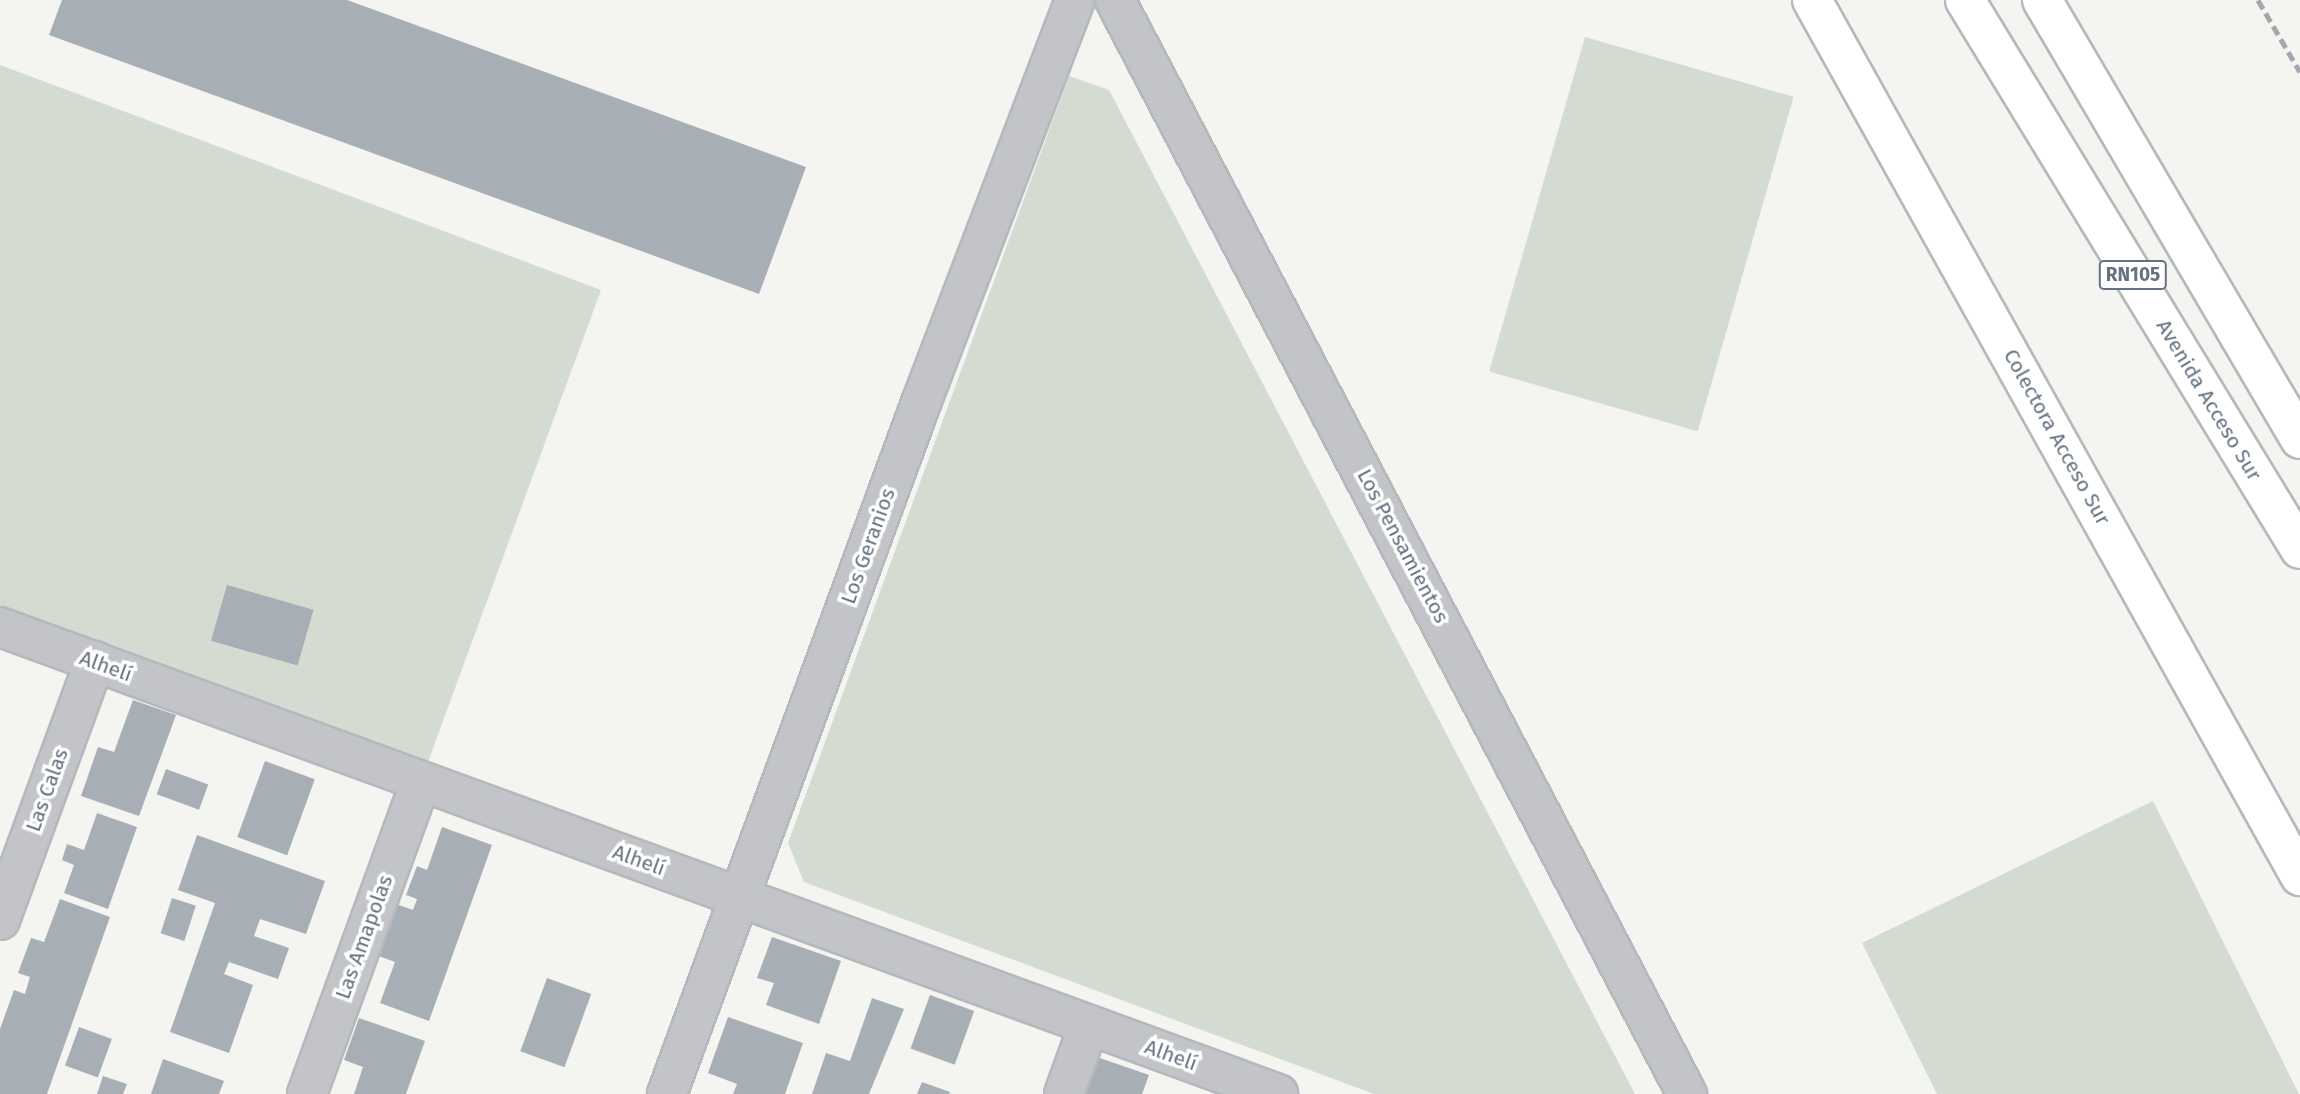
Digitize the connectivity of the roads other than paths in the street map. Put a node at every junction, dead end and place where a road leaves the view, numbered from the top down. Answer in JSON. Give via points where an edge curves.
{"nodes":[{"id":1,"x":1075,"y":0,"type":"edge"},
{"id":2,"x":1115,"y":0,"type":"edge"},
{"id":3,"x":1812,"y":0,"type":"edge"},
{"id":4,"x":1965,"y":0,"type":"edge"},
{"id":5,"x":2042,"y":0,"type":"edge"},
{"id":6,"x":2300,"y":439,"type":"edge"},
{"id":7,"x":2300,"y":549,"type":"edge"},
{"id":8,"x":0,"y":627,"type":"edge"},
{"id":9,"x":95,"y":662,"type":"junction"},
{"id":10,"x":421,"y":781,"type":"junction"},
{"id":11,"x":2300,"y":876,"type":"edge"},
{"id":12,"x":740,"y":897,"type":"junction"},
{"id":13,"x":0,"y":920,"type":"edge"},
{"id":14,"x":1089,"y":1025,"type":"junction"},
{"id":15,"x":307,"y":1094,"type":"edge"},
{"id":16,"x":667,"y":1094,"type":"edge"},
{"id":17,"x":1064,"y":1094,"type":"edge"},
{"id":18,"x":1278,"y":1094,"type":"edge"},
{"id":19,"x":1687,"y":1094,"type":"edge"}],
"edges":[{"from":1,"to":12,"type":"street","name":"Los Geranios"},
{"from":2,"to":19,"type":"street","name":"Los Pensamientos"},
{"from":3,"to":11,"type":"main road","name":"Colectora Acceso Sur"},
{"from":4,"to":7,"type":"main road","name":"Avenida Acceso Sur","number":"RN105"},
{"from":5,"to":6,"type":"main road","number":"RN105"},
{"from":8,"to":9,"type":"street","name":"Alhelí"},
{"from":9,"to":10,"type":"street","name":"Alhelí"},
{"from":9,"to":13,"type":"street","name":"Las Calas"},
{"from":10,"to":12,"type":"street","name":"Alhelí"},
{"from":10,"to":15,"type":"street","name":"Las Amapolas"},
{"from":12,"to":14,"type":"street","name":"Alhelí"},
{"from":12,"to":16,"type":"street","name":"Los Geranios"},
{"from":14,"to":17,"type":"street"},
{"from":14,"to":18,"type":"street","name":"Alhelí"}]}
